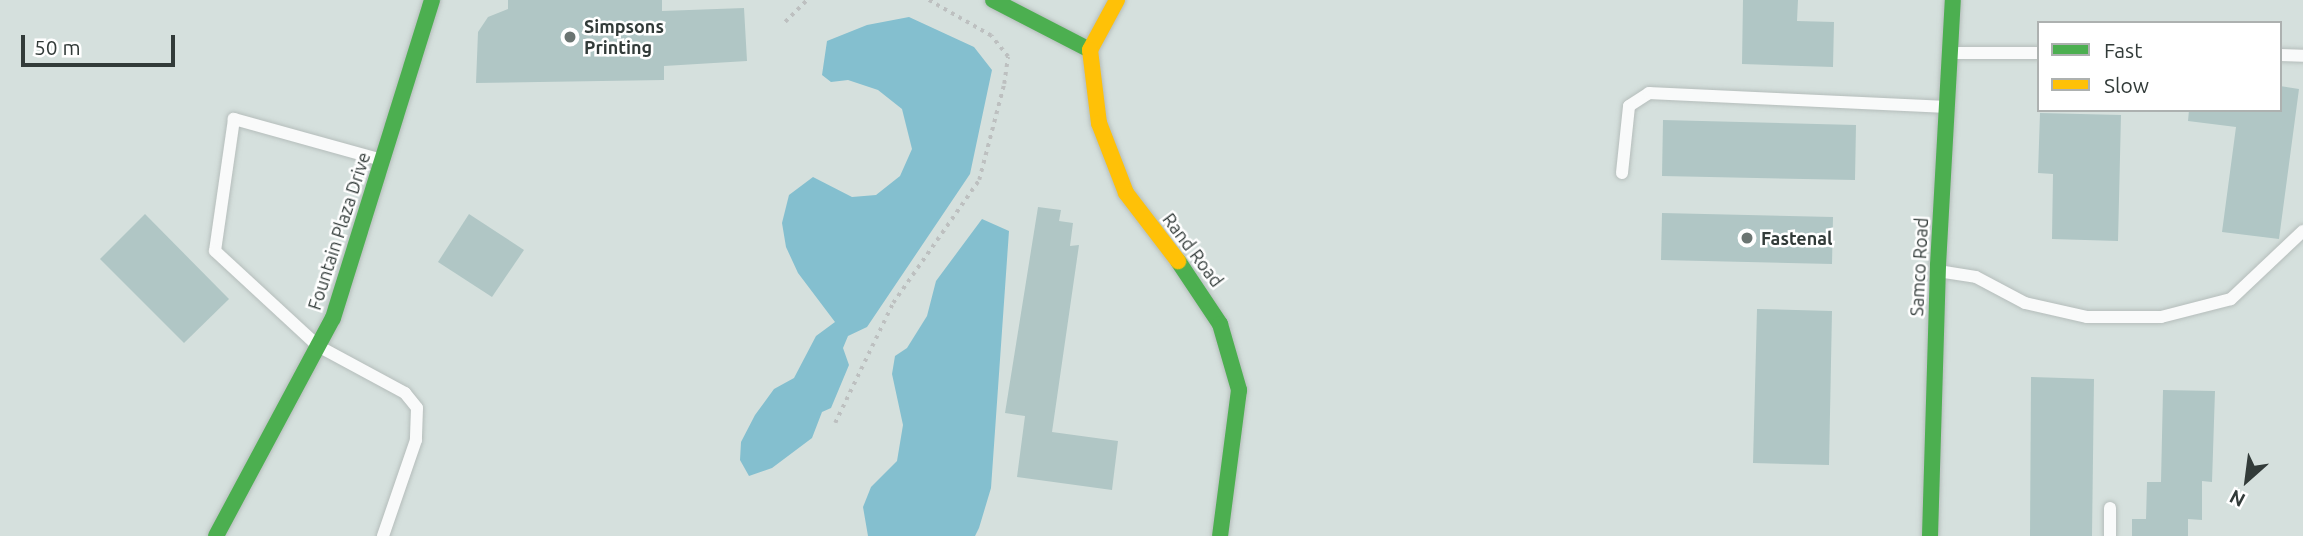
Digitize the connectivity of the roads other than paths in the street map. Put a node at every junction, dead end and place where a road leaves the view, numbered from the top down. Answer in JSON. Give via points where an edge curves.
{"nodes":[{"id":1,"x":432,"y":0,"type":"edge"},
{"id":2,"x":993,"y":0,"type":"edge"},
{"id":3,"x":1117,"y":0,"type":"edge"},
{"id":4,"x":1953,"y":0,"type":"edge"},
{"id":5,"x":1090,"y":50,"type":"junction"},
{"id":6,"x":1951,"y":52,"type":"junction"},
{"id":7,"x":2037,"y":53,"type":"edge"},
{"id":8,"x":2282,"y":55,"type":"edge"},
{"id":9,"x":2303,"y":56,"type":"edge"},
{"id":10,"x":1948,"y":107,"type":"junction"},
{"id":11,"x":382,"y":160,"type":"junction"},
{"id":12,"x":1622,"y":173,"type":"dead end"},
{"id":13,"x":2303,"y":231,"type":"edge"},
{"id":14,"x":1937,"y":271,"type":"junction"},
{"id":15,"x":318,"y":346,"type":"junction"},
{"id":16,"x":2110,"y":508,"type":"dead end"},
{"id":17,"x":216,"y":536,"type":"edge"},
{"id":18,"x":383,"y":536,"type":"edge"},
{"id":19,"x":1220,"y":536,"type":"edge"},
{"id":20,"x":1930,"y":536,"type":"edge"},
{"id":21,"x":2110,"y":536,"type":"edge"}],
"edges":[{"from":1,"to":11,"type":"street","name":"Fountain Plaza Drive"},
{"from":2,"to":5,"type":"street"},
{"from":3,"to":5,"type":"street"},
{"from":4,"to":6,"type":"street","name":"Samco Road"},
{"from":5,"to":19,"type":"street","name":"Rand Road","via":[[1099,123],[1110,161],[1126,193],[1202,292],[1231,356],[1239,390],[1238,423]]},
{"from":6,"to":7,"type":"lane"},
{"from":6,"to":10,"type":"street","name":"Samco Road"},
{"from":8,"to":9,"type":"lane"},
{"from":10,"to":12,"type":"lane","via":[[1649,93],[1629,106]]},
{"from":10,"to":14,"type":"street","name":"Samco Road"},
{"from":11,"to":15,"type":"street","name":"Fountain Plaza Drive","via":[[333,318]]},
{"from":11,"to":15,"type":"lane","via":[[234,119],[215,250]]},
{"from":13,"to":14,"type":"lane","via":[[2231,299],[2161,317],[2087,317],[2025,303],[1976,277]]},
{"from":14,"to":20,"type":"street","name":"Samco Road"},
{"from":15,"to":17,"type":"street","name":"Fountain Plaza Drive"},
{"from":15,"to":18,"type":"lane","via":[[405,393],[417,408],[416,440]]},
{"from":16,"to":21,"type":"lane"}]}
